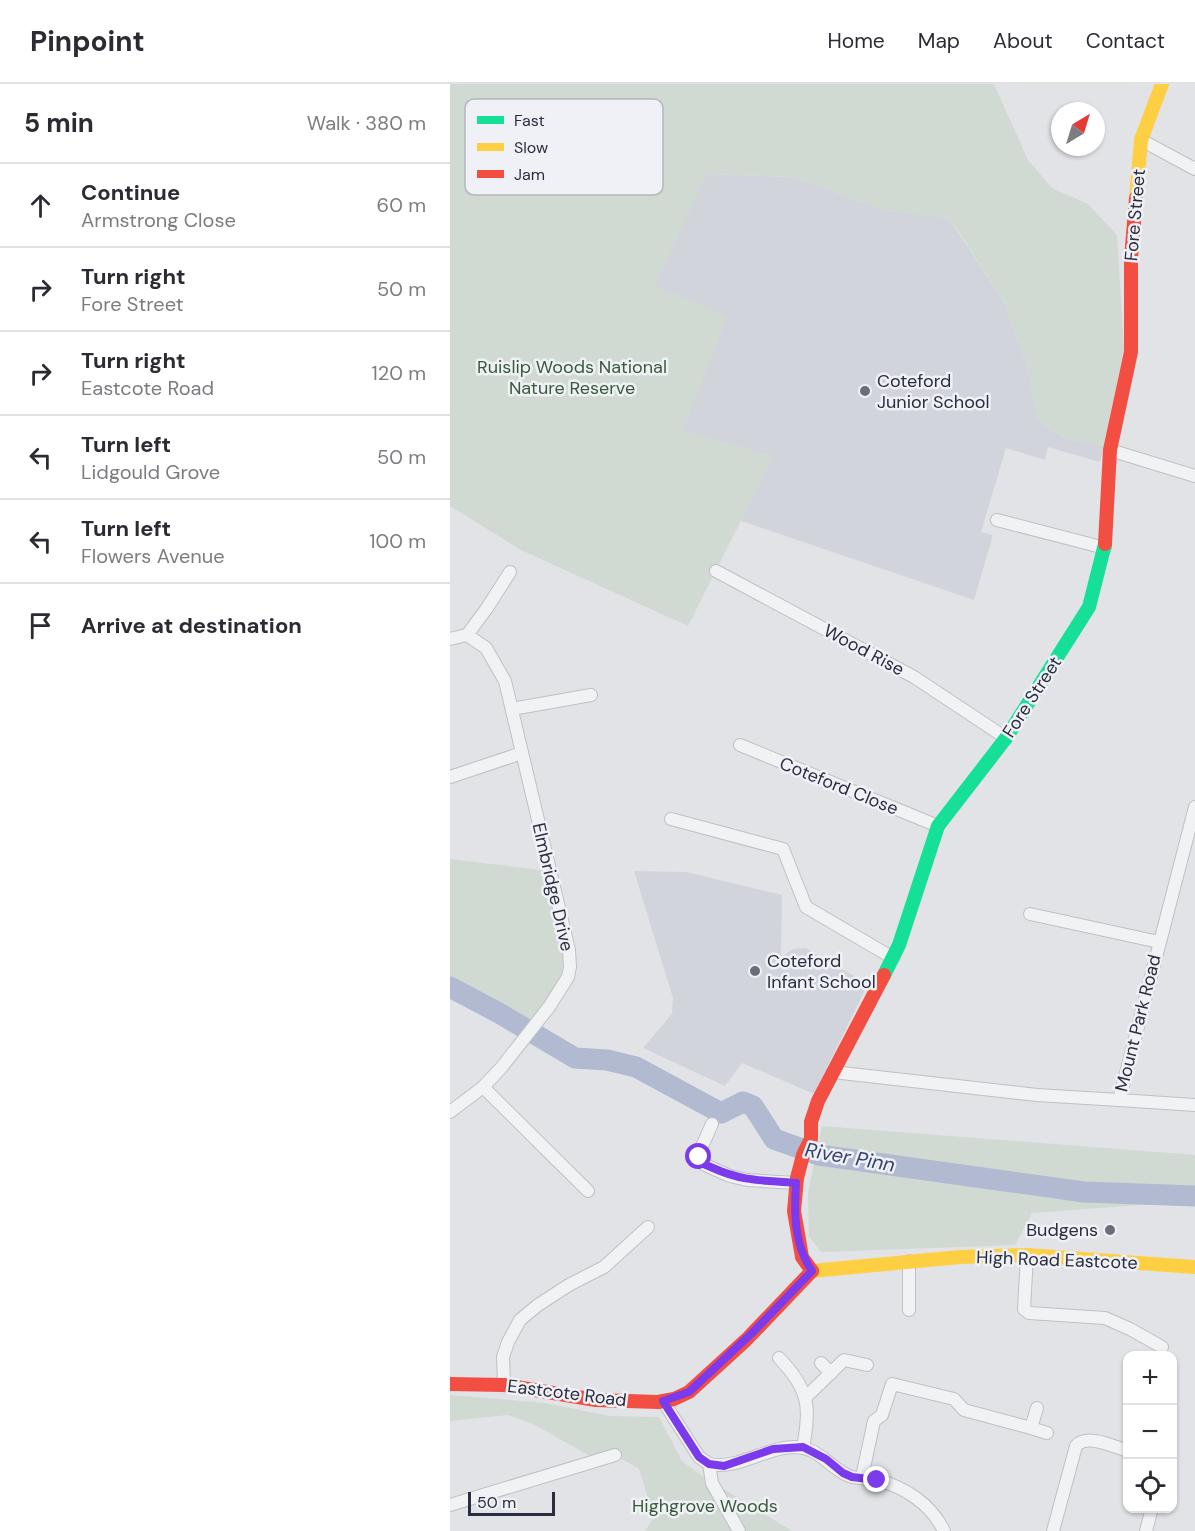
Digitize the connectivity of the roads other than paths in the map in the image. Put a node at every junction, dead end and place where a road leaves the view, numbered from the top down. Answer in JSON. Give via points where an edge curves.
{"nodes":[{"id":1,"x":1162,"y":84,"type":"edge"},
{"id":2,"x":1141,"y":140,"type":"junction"},
{"id":3,"x":1195,"y":169,"type":"edge"},
{"id":4,"x":1110,"y":450,"type":"junction"},
{"id":5,"x":1195,"y":476,"type":"edge"},
{"id":6,"x":997,"y":520,"type":"dead end"},
{"id":7,"x":1105,"y":548,"type":"junction"},
{"id":8,"x":716,"y":571,"type":"dead end"},
{"id":9,"x":510,"y":572,"type":"dead end"},
{"id":10,"x":467,"y":635,"type":"junction"},
{"id":11,"x":450,"y":639,"type":"edge"},
{"id":12,"x":591,"y":695,"type":"dead end"},
{"id":13,"x":512,"y":709,"type":"junction"},
{"id":14,"x":1006,"y":738,"type":"junction"},
{"id":15,"x":740,"y":745,"type":"dead end"},
{"id":16,"x":522,"y":753,"type":"junction"},
{"id":17,"x":450,"y":777,"type":"edge"},
{"id":18,"x":1195,"y":807,"type":"edge"},
{"id":19,"x":670,"y":819,"type":"dead end"},
{"id":20,"x":938,"y":826,"type":"junction"},
{"id":21,"x":1030,"y":914,"type":"dead end"},
{"id":22,"x":1159,"y":942,"type":"junction"},
{"id":23,"x":892,"y":958,"type":"junction"},
{"id":24,"x":833,"y":1072,"type":"junction"},
{"id":25,"x":483,"y":1087,"type":"junction"},
{"id":26,"x":1119,"y":1100,"type":"junction"},
{"id":27,"x":1195,"y":1105,"type":"edge"},
{"id":28,"x":450,"y":1112,"type":"edge"},
{"id":29,"x":712,"y":1124,"type":"dead end"},
{"id":30,"x":796,"y":1183,"type":"junction"},
{"id":31,"x":588,"y":1191,"type":"dead end"},
{"id":32,"x":648,"y":1227,"type":"dead end"},
{"id":33,"x":1027,"y":1255,"type":"junction"},
{"id":34,"x":909,"y":1261,"type":"junction"},
{"id":35,"x":1195,"y":1267,"type":"edge"},
{"id":36,"x":812,"y":1271,"type":"junction"},
{"id":37,"x":909,"y":1310,"type":"dead end"},
{"id":38,"x":1161,"y":1347,"type":"dead end"},
{"id":39,"x":779,"y":1358,"type":"dead end"},
{"id":40,"x":821,"y":1363,"type":"dead end"},
{"id":41,"x":867,"y":1365,"type":"dead end"},
{"id":42,"x":831,"y":1373,"type":"junction"},
{"id":43,"x":450,"y":1384,"type":"edge"},
{"id":44,"x":504,"y":1385,"type":"junction"},
{"id":45,"x":807,"y":1397,"type":"junction"},
{"id":46,"x":663,"y":1401,"type":"junction"},
{"id":47,"x":1037,"y":1408,"type":"dead end"},
{"id":48,"x":1031,"y":1428,"type":"junction"},
{"id":49,"x":1047,"y":1433,"type":"dead end"},
{"id":50,"x":803,"y":1447,"type":"junction"},
{"id":51,"x":1123,"y":1450,"type":"edge"},
{"id":52,"x":615,"y":1455,"type":"dead end"},
{"id":53,"x":709,"y":1464,"type":"junction"},
{"id":54,"x":862,"y":1478,"type":"junction"},
{"id":55,"x":450,"y":1505,"type":"edge"},
{"id":56,"x":1151,"y":1513,"type":"edge"},
{"id":57,"x":738,"y":1531,"type":"edge"},
{"id":58,"x":944,"y":1531,"type":"edge"},
{"id":59,"x":1053,"y":1531,"type":"edge"},
{"id":60,"x":1146,"y":1531,"type":"edge"}],
"edges":[{"from":1,"to":2,"type":"street","name":"Fore Street"},
{"from":2,"to":3,"type":"street"},
{"from":2,"to":4,"type":"street","name":"Fore Street","via":[[1131,259],[1131,352]]},
{"from":4,"to":5,"type":"street"},
{"from":4,"to":7,"type":"street","name":"Fore Street"},
{"from":6,"to":7,"type":"street"},
{"from":7,"to":14,"type":"street","name":"Fore Street","via":[[1089,607]]},
{"from":8,"to":14,"type":"street","name":"Wood Rise","via":[[914,677]]},
{"from":9,"to":10,"type":"street"},
{"from":10,"to":11,"type":"street"},
{"from":10,"to":13,"type":"street","name":"Elmbridge Drive","via":[[486,648],[505,681]]},
{"from":12,"to":13,"type":"street"},
{"from":13,"to":16,"type":"street","name":"Elmbridge Drive"},
{"from":14,"to":20,"type":"street","name":"Fore Street"},
{"from":15,"to":20,"type":"street","name":"Coteford Close"},
{"from":16,"to":17,"type":"street"},
{"from":16,"to":25,"type":"street","name":"Elmbridge Drive","via":[[570,967],[568,977],[545,1012]]},
{"from":18,"to":22,"type":"street","name":"Mount Park Road"},
{"from":19,"to":23,"type":"street","via":[[783,849],[806,907]]},
{"from":20,"to":23,"type":"street","name":"Fore Street"},
{"from":21,"to":22,"type":"street"},
{"from":22,"to":26,"type":"street","name":"Mount Park Road"},
{"from":23,"to":24,"type":"street","name":"Fore Street"},
{"from":24,"to":26,"type":"street","name":"Mount Park Road","via":[[1037,1095]]},
{"from":24,"to":30,"type":"street","name":"Fore Street","via":[[818,1101],[811,1122],[811,1139],[804,1149]]},
{"from":25,"to":28,"type":"street","name":"Elmbridge Drive"},
{"from":25,"to":31,"type":"street"},
{"from":26,"to":27,"type":"street"},
{"from":29,"to":30,"type":"street","via":[[699,1154],[703,1164],[747,1180]]},
{"from":30,"to":36,"type":"street","name":"Fore Street","via":[[798,1237],[802,1257]]},
{"from":32,"to":44,"type":"street","via":[[604,1267],[568,1285],[520,1320],[503,1358]]},
{"from":33,"to":34,"type":"street","name":"High Road Eastcote"},
{"from":33,"to":35,"type":"street","name":"High Road Eastcote"},
{"from":33,"to":38,"type":"street","via":[[1024,1309],[1029,1313],[1105,1318]]},
{"from":34,"to":36,"type":"street","name":"High Road Eastcote"},
{"from":34,"to":37,"type":"street"},
{"from":36,"to":46,"type":"street","name":"Eastcote Road","via":[[689,1392]]},
{"from":39,"to":45,"type":"street"},
{"from":40,"to":42,"type":"street"},
{"from":41,"to":42,"type":"street","via":[[844,1360]]},
{"from":42,"to":45,"type":"street"},
{"from":43,"to":44,"type":"street","name":"Eastcote Road"},
{"from":44,"to":46,"type":"street","name":"Eastcote Road","via":[[596,1400]]},
{"from":45,"to":50,"type":"street"},
{"from":46,"to":53,"type":"street","via":[[694,1450]]},
{"from":47,"to":48,"type":"street"},
{"from":48,"to":49,"type":"street"},
{"from":48,"to":54,"type":"street","via":[[964,1410],[954,1400],[892,1384],[882,1415],[874,1421]]},
{"from":50,"to":53,"type":"street","via":[[773,1449],[724,1466]]},
{"from":50,"to":54,"type":"street","via":[[843,1473]]},
{"from":51,"to":59,"type":"street","via":[[1089,1440],[1076,1446]]},
{"from":52,"to":55,"type":"street"},
{"from":53,"to":57,"type":"street","via":[[712,1483]]},
{"from":54,"to":58,"type":"street","via":[[907,1491],[935,1516]]},
{"from":56,"to":60,"type":"street"}]}
